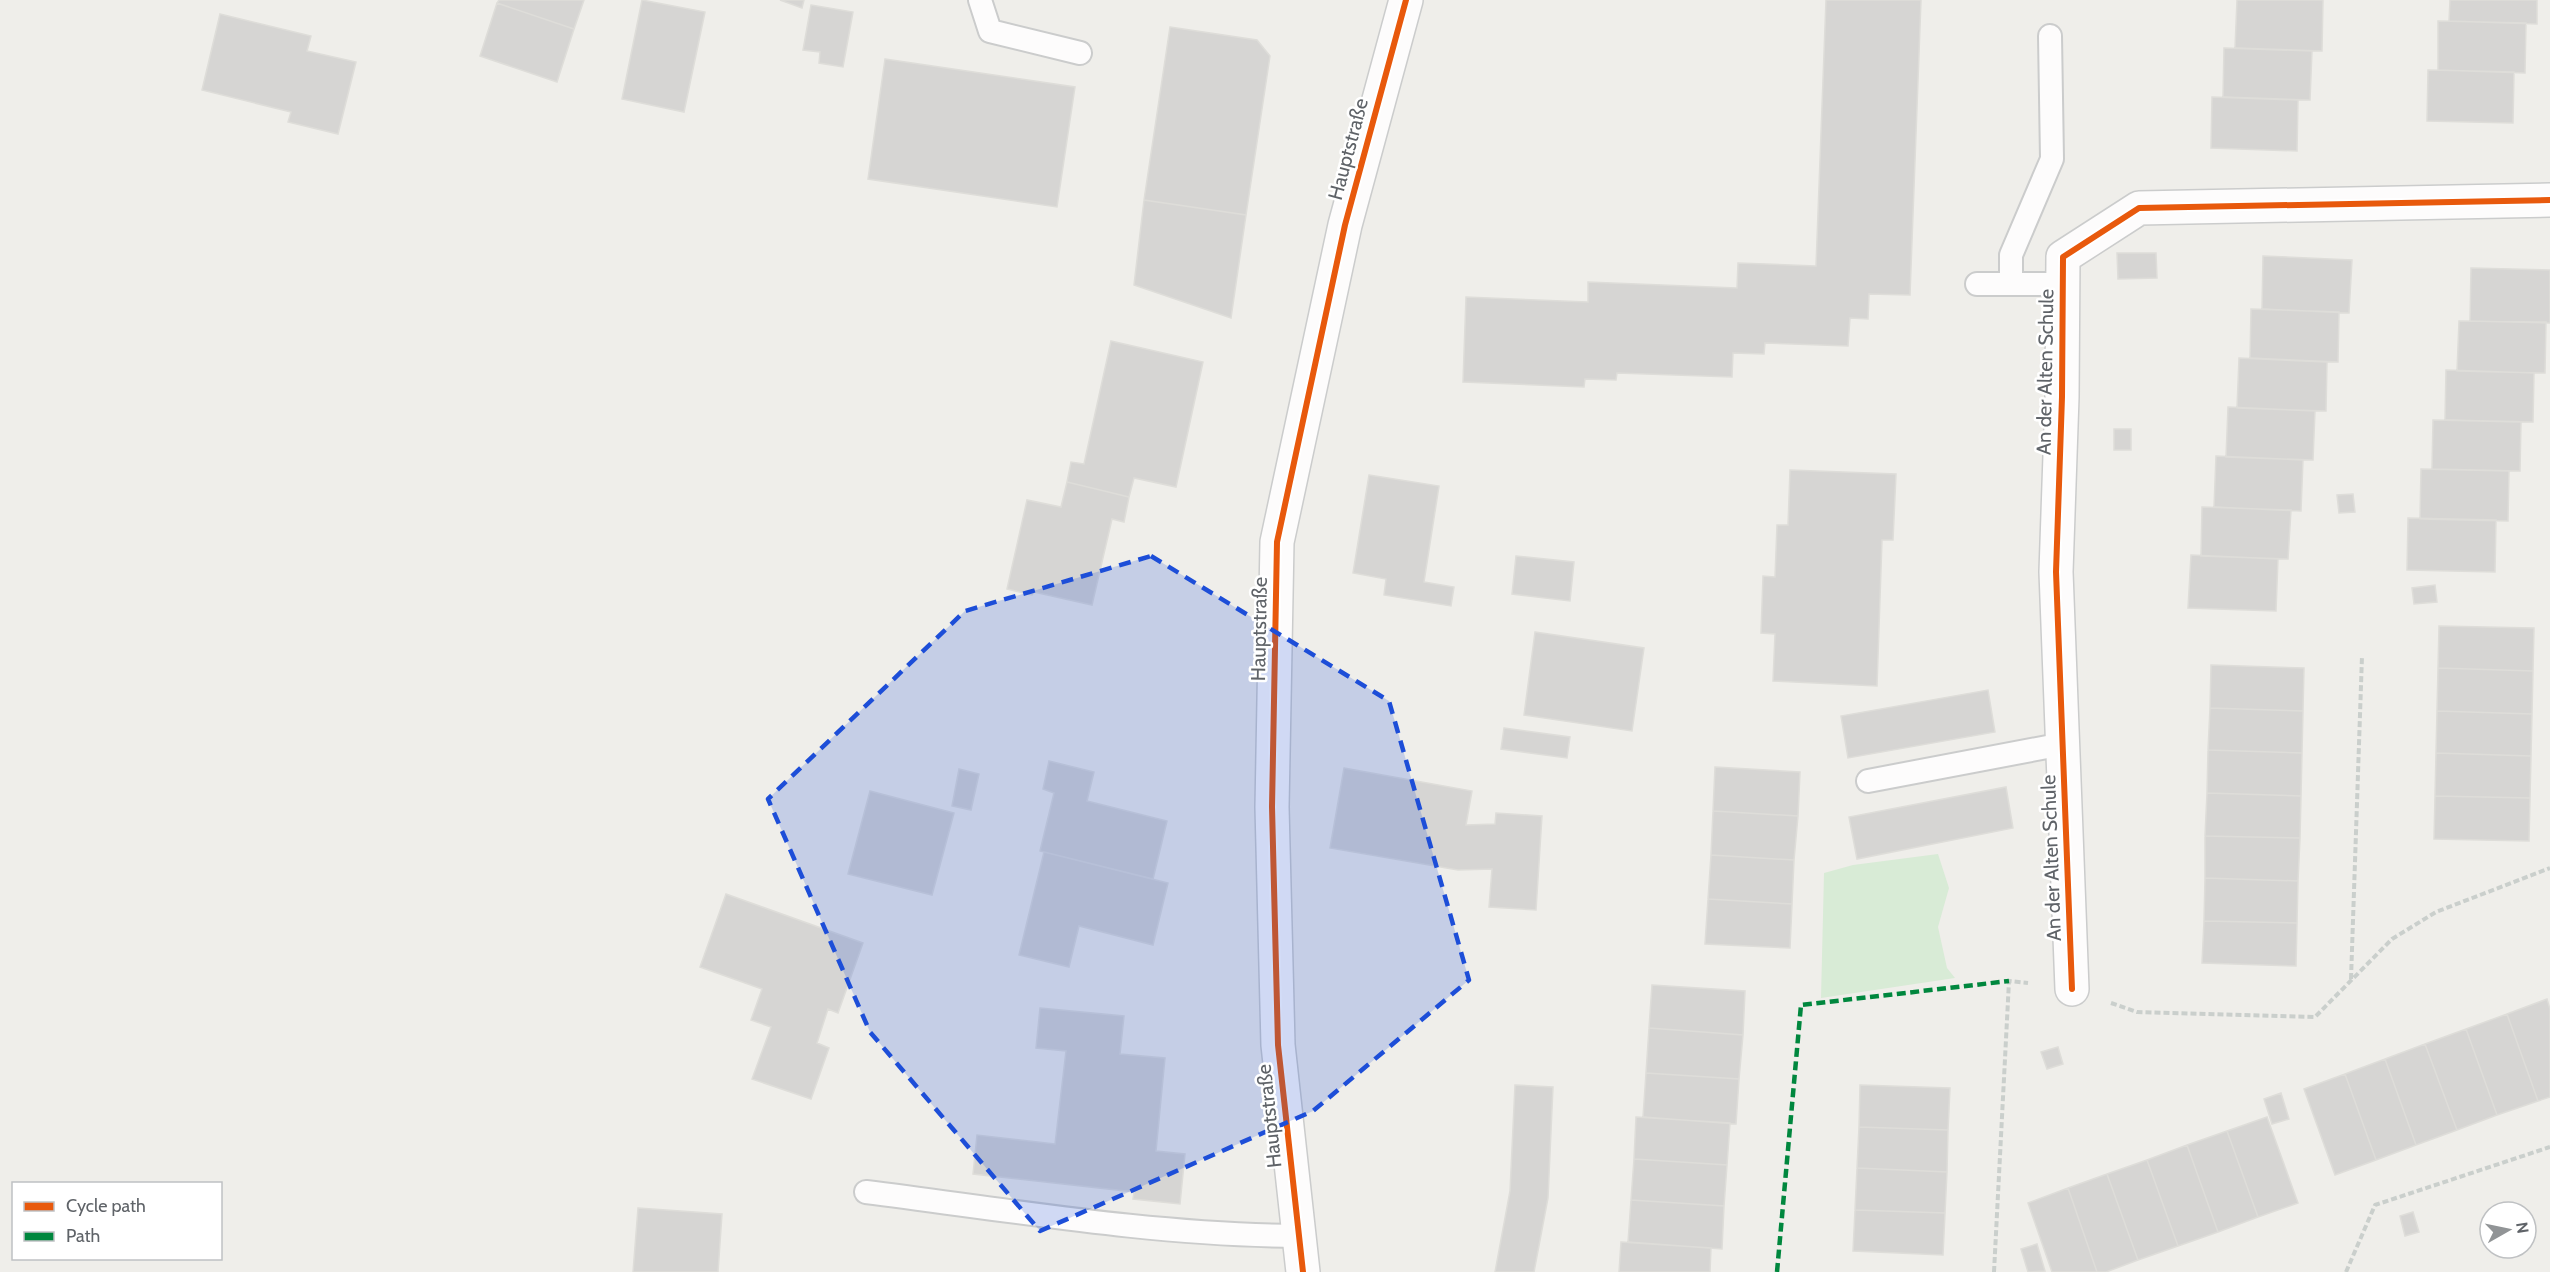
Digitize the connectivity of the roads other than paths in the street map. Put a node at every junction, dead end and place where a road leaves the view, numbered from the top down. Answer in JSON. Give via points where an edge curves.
{"nodes":[{"id":1,"x":980,"y":0,"type":"edge"},
{"id":2,"x":1406,"y":0,"type":"edge"},
{"id":3,"x":2050,"y":36,"type":"dead end"},
{"id":4,"x":1080,"y":53,"type":"dead end"},
{"id":5,"x":2550,"y":200,"type":"edge"},
{"id":6,"x":1977,"y":284,"type":"dead end"},
{"id":7,"x":2011,"y":284,"type":"junction"},
{"id":8,"x":2063,"y":284,"type":"junction"},
{"id":9,"x":2063,"y":744,"type":"junction"},
{"id":10,"x":1868,"y":781,"type":"dead end"},
{"id":11,"x":2073,"y":988,"type":"road end"},
{"id":12,"x":866,"y":1192,"type":"dead end"},
{"id":13,"x":1299,"y":1236,"type":"junction"},
{"id":14,"x":1303,"y":1272,"type":"edge"}],
"edges":[{"from":1,"to":4,"type":"lane","via":[[990,30]]},
{"from":2,"to":13,"type":"street","name":"Hauptstraße","via":[[1345,225],[1277,542],[1272,807],[1278,1046]]},
{"from":3,"to":7,"type":"lane","via":[[2052,159],[2011,255]]},
{"from":5,"to":8,"type":"street","name":"An der Alten Schule","via":[[2139,208],[2063,256]]},
{"from":6,"to":7,"type":"lane"},
{"from":7,"to":8,"type":"lane"},
{"from":8,"to":9,"type":"street","name":"An der Alten Schule","via":[[2056,572]]},
{"from":9,"to":10,"type":"lane"},
{"from":9,"to":11,"type":"street","name":"An der Alten Schule"},
{"from":12,"to":13,"type":"lane","via":[[1110,1224],[1245,1236]]},
{"from":13,"to":14,"type":"street","name":"Hauptstraße"}]}
